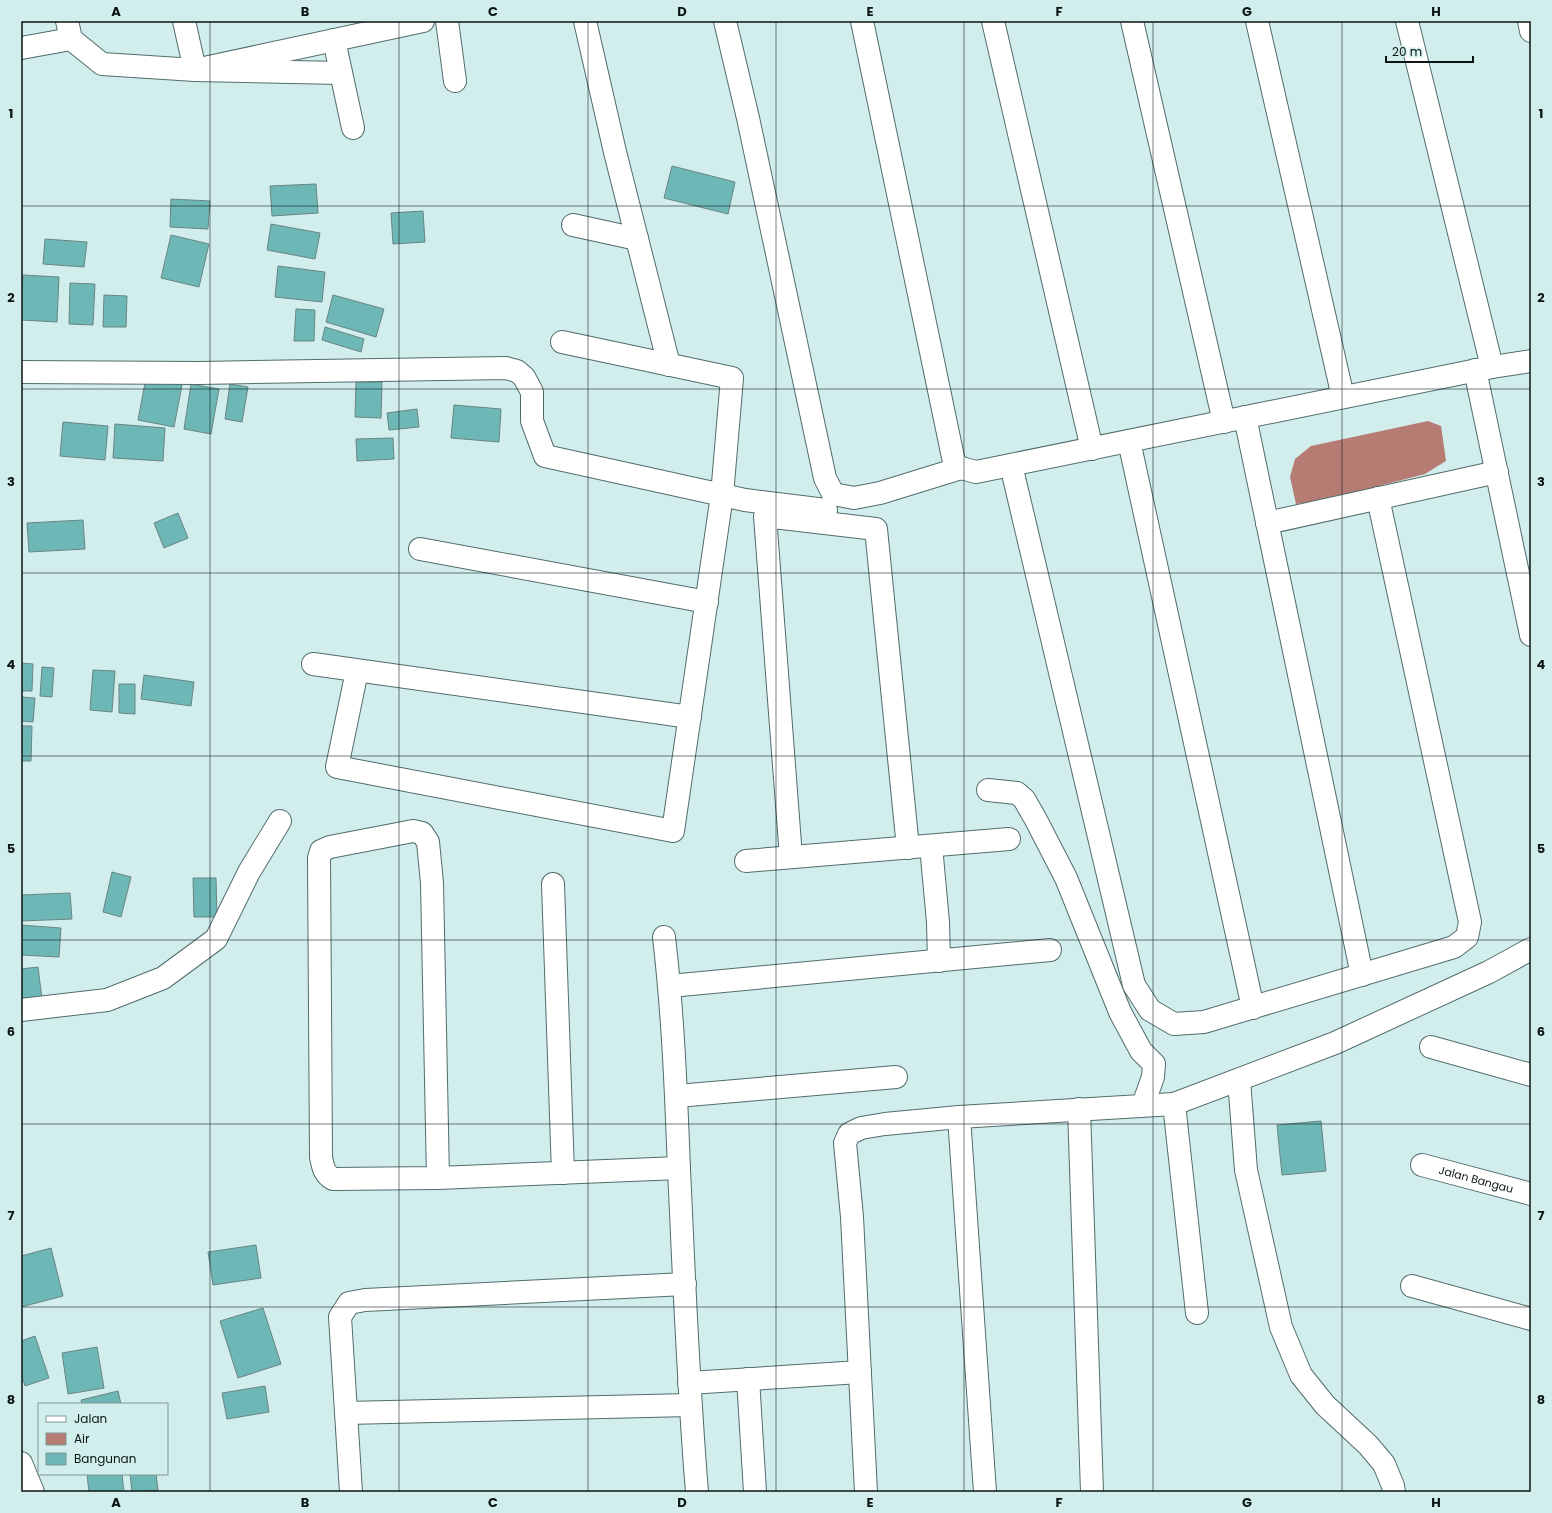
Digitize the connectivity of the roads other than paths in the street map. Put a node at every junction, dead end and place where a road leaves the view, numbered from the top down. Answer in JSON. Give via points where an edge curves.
{"nodes":[{"id":1,"x":184,"y":21,"type":"edge"},
{"id":2,"x":423,"y":21,"type":"edge"},
{"id":3,"x":447,"y":21,"type":"edge"},
{"id":4,"x":585,"y":21,"type":"edge"},
{"id":5,"x":726,"y":21,"type":"edge"},
{"id":6,"x":862,"y":21,"type":"edge"},
{"id":7,"x":993,"y":21,"type":"edge"},
{"id":8,"x":1132,"y":21,"type":"edge"},
{"id":9,"x":1257,"y":21,"type":"edge"},
{"id":10,"x":1407,"y":21,"type":"edge"},
{"id":11,"x":1529,"y":21,"type":"edge"},
{"id":12,"x":69,"y":30,"type":"edge"},
{"id":13,"x":1531,"y":31,"type":"edge"},
{"id":14,"x":334,"y":40,"type":"junction"},
{"id":15,"x":21,"y":48,"type":"edge"},
{"id":16,"x":195,"y":70,"type":"junction"},
{"id":17,"x":341,"y":73,"type":"junction"},
{"id":18,"x":455,"y":81,"type":"dead end"},
{"id":19,"x":353,"y":128,"type":"dead end"},
{"id":20,"x":573,"y":225,"type":"dead end"},
{"id":21,"x":637,"y":239,"type":"junction"},
{"id":22,"x":562,"y":342,"type":"dead end"},
{"id":23,"x":1531,"y":361,"type":"edge"},
{"id":24,"x":669,"y":365,"type":"junction"},
{"id":25,"x":1484,"y":368,"type":"junction"},
{"id":26,"x":21,"y":372,"type":"edge"},
{"id":27,"x":1343,"y":397,"type":"junction"},
{"id":28,"x":1234,"y":419,"type":"junction"},
{"id":29,"x":1129,"y":441,"type":"junction"},
{"id":30,"x":1092,"y":449,"type":"junction"},
{"id":31,"x":1011,"y":465,"type":"junction"},
{"id":32,"x":961,"y":468,"type":"junction"},
{"id":33,"x":1497,"y":472,"type":"junction"},
{"id":34,"x":722,"y":494,"type":"junction"},
{"id":35,"x":1378,"y":498,"type":"junction"},
{"id":36,"x":826,"y":510,"type":"dead end"},
{"id":37,"x":1267,"y":523,"type":"junction"},
{"id":38,"x":420,"y":550,"type":"dead end"},
{"id":39,"x":707,"y":602,"type":"junction"},
{"id":40,"x":1531,"y":635,"type":"edge"},
{"id":41,"x":313,"y":664,"type":"dead end"},
{"id":42,"x":357,"y":670,"type":"junction"},
{"id":43,"x":690,"y":717,"type":"junction"},
{"id":44,"x":988,"y":790,"type":"dead end"},
{"id":45,"x":280,"y":821,"type":"dead end"},
{"id":46,"x":1008,"y":839,"type":"dead end"},
{"id":47,"x":931,"y":846,"type":"junction"},
{"id":48,"x":908,"y":848,"type":"junction"},
{"id":49,"x":791,"y":857,"type":"junction"},
{"id":50,"x":746,"y":861,"type":"dead end"},
{"id":51,"x":553,"y":884,"type":"dead end"},
{"id":52,"x":664,"y":937,"type":"dead end"},
{"id":53,"x":1531,"y":949,"type":"edge"},
{"id":54,"x":1050,"y":950,"type":"dead end"},
{"id":55,"x":939,"y":960,"type":"junction"},
{"id":56,"x":1362,"y":975,"type":"junction"},
{"id":57,"x":670,"y":986,"type":"junction"},
{"id":58,"x":1253,"y":1008,"type":"junction"},
{"id":59,"x":21,"y":1010,"type":"edge"},
{"id":60,"x":1431,"y":1047,"type":"dead end"},
{"id":61,"x":1531,"y":1075,"type":"edge"},
{"id":62,"x":896,"y":1077,"type":"dead end"},
{"id":63,"x":1239,"y":1080,"type":"junction"},
{"id":64,"x":677,"y":1096,"type":"junction"},
{"id":65,"x":1174,"y":1104,"type":"junction"},
{"id":66,"x":1143,"y":1106,"type":"junction"},
{"id":67,"x":1079,"y":1109,"type":"junction"},
{"id":68,"x":959,"y":1117,"type":"junction"},
{"id":69,"x":1422,"y":1165,"type":"dead end"},
{"id":70,"x":679,"y":1168,"type":"junction"},
{"id":71,"x":563,"y":1173,"type":"junction"},
{"id":72,"x":438,"y":1178,"type":"junction"},
{"id":73,"x":1531,"y":1194,"type":"edge"},
{"id":74,"x":685,"y":1284,"type":"junction"},
{"id":75,"x":1412,"y":1286,"type":"dead end"},
{"id":76,"x":1197,"y":1312,"type":"dead end"},
{"id":77,"x":1531,"y":1318,"type":"edge"},
{"id":78,"x":860,"y":1372,"type":"junction"},
{"id":79,"x":748,"y":1379,"type":"junction"},
{"id":80,"x":689,"y":1383,"type":"junction"},
{"id":81,"x":690,"y":1405,"type":"junction"},
{"id":82,"x":346,"y":1413,"type":"junction"},
{"id":83,"x":21,"y":1462,"type":"edge"},
{"id":84,"x":33,"y":1492,"type":"edge"},
{"id":85,"x":351,"y":1492,"type":"edge"},
{"id":86,"x":697,"y":1492,"type":"edge"},
{"id":87,"x":755,"y":1492,"type":"edge"},
{"id":88,"x":866,"y":1492,"type":"edge"},
{"id":89,"x":985,"y":1492,"type":"edge"},
{"id":90,"x":1092,"y":1492,"type":"edge"},
{"id":91,"x":1394,"y":1492,"type":"edge"}],
"edges":[{"from":1,"to":16,"type":"street"},
{"from":2,"to":14,"type":"street"},
{"from":3,"to":18,"type":"street"},
{"from":4,"to":21,"type":"street"},
{"from":5,"to":32,"type":"street","via":[[825,478],[833,494],[854,498],[880,493]]},
{"from":6,"to":32,"type":"street","via":[[954,462]]},
{"from":7,"to":30,"type":"street"},
{"from":8,"to":28,"type":"street"},
{"from":9,"to":27,"type":"street"},
{"from":10,"to":25,"type":"street"},
{"from":11,"to":13,"type":"street"},
{"from":12,"to":15,"type":"street"},
{"from":12,"to":16,"type":"street","via":[[102,64]]},
{"from":14,"to":16,"type":"street"},
{"from":14,"to":17,"type":"street"},
{"from":16,"to":17,"type":"street"},
{"from":17,"to":19,"type":"street"},
{"from":20,"to":21,"type":"street"},
{"from":21,"to":24,"type":"street"},
{"from":22,"to":24,"type":"street"},
{"from":23,"to":25,"type":"street"},
{"from":24,"to":34,"type":"street","via":[[732,378]]},
{"from":25,"to":27,"type":"street"},
{"from":25,"to":33,"type":"street"},
{"from":26,"to":34,"type":"street","via":[[199,373],[506,368],[517,371],[524,377],[532,392],[532,421],[545,456]]},
{"from":27,"to":28,"type":"street"},
{"from":28,"to":29,"type":"street"},
{"from":28,"to":37,"type":"street"},
{"from":29,"to":30,"type":"street"},
{"from":29,"to":58,"type":"street"},
{"from":30,"to":31,"type":"street"},
{"from":31,"to":32,"type":"street","via":[[976,472]]},
{"from":31,"to":58,"type":"street","via":[[1134,985],[1150,1010],[1174,1024],[1204,1022]]},
{"from":33,"to":35,"type":"street"},
{"from":33,"to":40,"type":"street"},
{"from":34,"to":36,"type":"street","via":[[745,500]]},
{"from":34,"to":39,"type":"street"},
{"from":35,"to":37,"type":"street"},
{"from":35,"to":56,"type":"street","via":[[1470,922],[1467,937],[1454,947]]},
{"from":37,"to":56,"type":"street"},
{"from":38,"to":39,"type":"street"},
{"from":39,"to":43,"type":"street"},
{"from":41,"to":42,"type":"street"},
{"from":42,"to":43,"type":"street"},
{"from":42,"to":43,"type":"street","via":[[337,767],[673,831]]},
{"from":44,"to":66,"type":"street","via":[[1017,793],[1024,799],[1066,878],[1120,1012],[1141,1051],[1154,1064],[1153,1077]]},
{"from":45,"to":59,"type":"street","via":[[249,872],[216,939],[169,974],[107,1000]]},
{"from":46,"to":47,"type":"street"},
{"from":47,"to":48,"type":"street"},
{"from":47,"to":55,"type":"street"},
{"from":48,"to":49,"type":"street"},
{"from":48,"to":49,"type":"street","via":[[876,529],[765,516]]},
{"from":49,"to":50,"type":"street"},
{"from":51,"to":71,"type":"street"},
{"from":52,"to":57,"type":"street"},
{"from":53,"to":63,"type":"street","via":[[1489,972],[1335,1043]]},
{"from":54,"to":55,"type":"street"},
{"from":55,"to":57,"type":"street"},
{"from":56,"to":58,"type":"street"},
{"from":57,"to":64,"type":"street"},
{"from":60,"to":61,"type":"street"},
{"from":62,"to":64,"type":"street"},
{"from":63,"to":65,"type":"street"},
{"from":63,"to":91,"type":"street","via":[[1246,1170],[1281,1327],[1301,1375],[1325,1404],[1384,1464]]},
{"from":64,"to":70,"type":"street"},
{"from":65,"to":66,"type":"street"},
{"from":65,"to":76,"type":"street"},
{"from":66,"to":67,"type":"street"},
{"from":67,"to":68,"type":"street"},
{"from":67,"to":90,"type":"street"},
{"from":68,"to":78,"type":"street","via":[[862,1128],[849,1134],[845,1143],[852,1217]]},
{"from":68,"to":89,"type":"street"},
{"from":69,"to":73,"type":"street","name":"Jalan Bangau"},
{"from":70,"to":71,"type":"street"},
{"from":70,"to":74,"type":"street"},
{"from":71,"to":72,"type":"street"},
{"from":72,"to":72,"type":"street","via":[[333,1179],[323,1168],[319,858],[321,851],[330,847],[413,831],[422,833],[428,842],[432,883]]},
{"from":74,"to":80,"type":"street"},
{"from":74,"to":82,"type":"street","via":[[365,1300],[349,1303],[340,1317]]},
{"from":75,"to":77,"type":"street"},
{"from":78,"to":79,"type":"street"},
{"from":78,"to":88,"type":"street"},
{"from":79,"to":80,"type":"street"},
{"from":79,"to":87,"type":"street"},
{"from":80,"to":81,"type":"street"},
{"from":81,"to":82,"type":"street"},
{"from":81,"to":86,"type":"street"},
{"from":82,"to":85,"type":"street"},
{"from":83,"to":84,"type":"street"}]}
